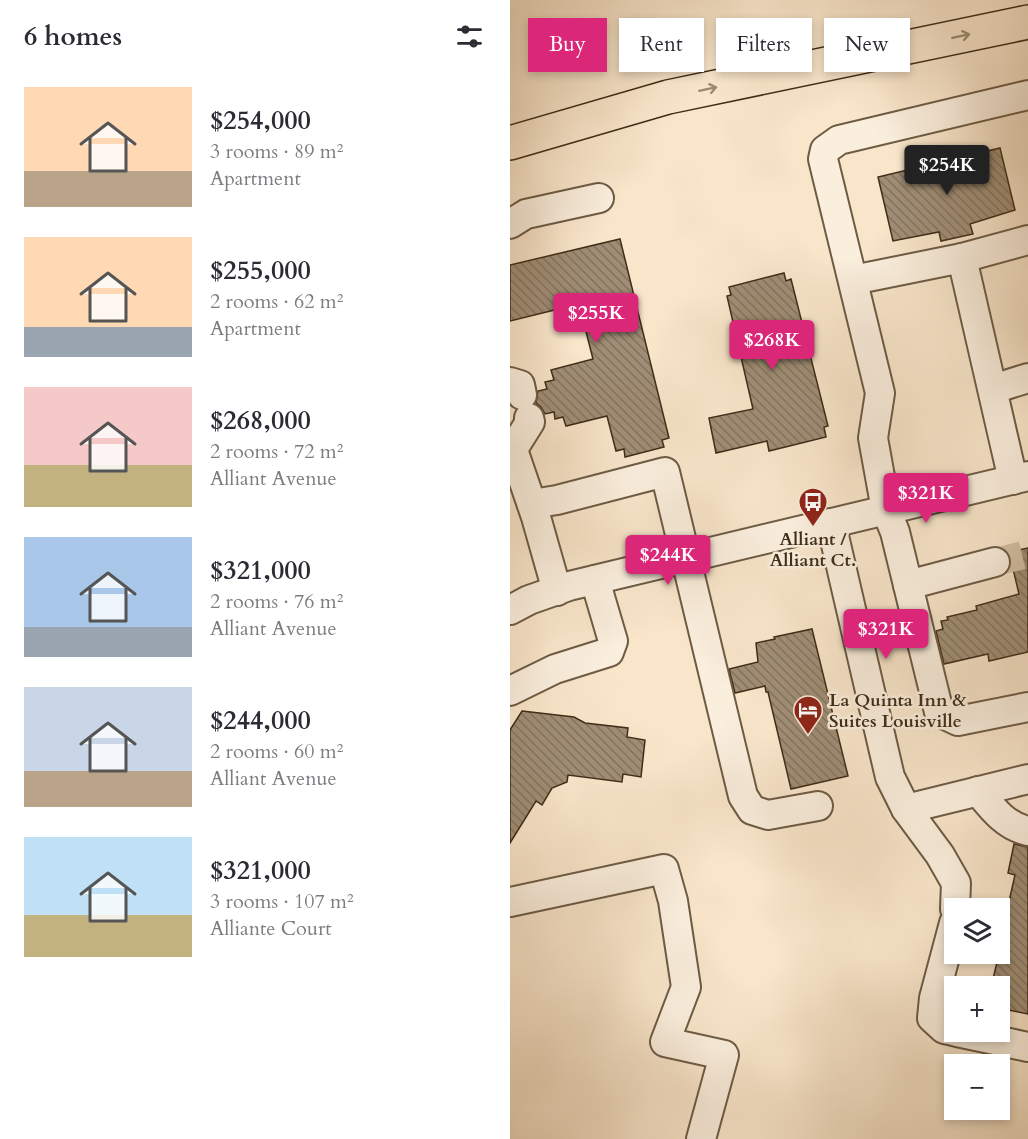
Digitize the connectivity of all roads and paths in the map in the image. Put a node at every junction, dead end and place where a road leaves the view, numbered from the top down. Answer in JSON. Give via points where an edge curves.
{"nodes":[{"id":1,"x":1028,"y":22,"type":"edge"},
{"id":2,"x":1028,"y":95,"type":"edge"},
{"id":3,"x":668,"y":97,"type":"junction"},
{"id":4,"x":510,"y":124,"type":"edge"},
{"id":5,"x":510,"y":143,"type":"edge"},
{"id":6,"x":599,"y":198,"type":"dead end"},
{"id":7,"x":510,"y":224,"type":"edge"},
{"id":8,"x":1028,"y":240,"type":"edge"},
{"id":9,"x":962,"y":258,"type":"junction"},
{"id":10,"x":853,"y":280,"type":"junction"},
{"id":11,"x":1028,"y":378,"type":"edge"},
{"id":12,"x":993,"y":389,"type":"junction"},
{"id":13,"x":520,"y":398,"type":"edge"},
{"id":14,"x":511,"y":445,"type":"edge"},
{"id":15,"x":1020,"y":478,"type":"edge"},
{"id":16,"x":532,"y":504,"type":"junction"},
{"id":17,"x":886,"y":510,"type":"junction"},
{"id":18,"x":831,"y":523,"type":"junction"},
{"id":19,"x":687,"y":558,"type":"junction"},
{"id":20,"x":995,"y":562,"type":"tunnel mouth"},
{"id":21,"x":595,"y":580,"type":"junction"},
{"id":22,"x":908,"y":585,"type":"junction"},
{"id":23,"x":557,"y":591,"type":"junction"},
{"id":24,"x":510,"y":610,"type":"edge"},
{"id":25,"x":510,"y":691,"type":"edge"},
{"id":26,"x":1028,"y":707,"type":"edge"},
{"id":27,"x":1028,"y":779,"type":"edge"},
{"id":28,"x":978,"y":791,"type":"junction"},
{"id":29,"x":818,"y":806,"type":"dead end"},
{"id":30,"x":906,"y":809,"type":"junction"},
{"id":31,"x":1028,"y":831,"type":"edge"},
{"id":32,"x":955,"y":898,"type":"edge"},
{"id":33,"x":510,"y":902,"type":"edge"},
{"id":34,"x":944,"y":960,"type":"edge"},
{"id":35,"x":944,"y":1029,"type":"edge"},
{"id":36,"x":1004,"y":1042,"type":"edge"},
{"id":37,"x":1028,"y":1047,"type":"edge"},
{"id":38,"x":701,"y":1139,"type":"edge"}],
"edges":[{"from":3,"to":1,"type":"highway","one_way":true},
{"from":2,"to":10,"type":"street","via":[[839,140],[825,150],[823,159]]},
{"from":3,"to":4,"type":"highway"},
{"from":3,"to":5,"type":"highway"},
{"from":6,"to":7,"type":"street","via":[[526,214]]},
{"from":8,"to":9,"type":"street"},
{"from":9,"to":10,"type":"street"},
{"from":9,"to":12,"type":"street"},
{"from":10,"to":17,"type":"street","via":[[880,393],[873,438]]},
{"from":11,"to":12,"type":"street"},
{"from":12,"to":15,"type":"street"},
{"from":13,"to":14,"type":"street","via":[[530,422]]},
{"from":14,"to":16,"type":"street"},
{"from":15,"to":17,"type":"street"},
{"from":16,"to":19,"type":"street","via":[[665,472]]},
{"from":16,"to":23,"type":"street"},
{"from":17,"to":18,"type":"street"},
{"from":17,"to":22,"type":"street","via":[[896,532]]},
{"from":18,"to":19,"type":"street"},
{"from":18,"to":30,"type":"street","via":[[890,777]]},
{"from":19,"to":21,"type":"street"},
{"from":19,"to":29,"type":"street","via":[[743,796],[752,810],[768,815]]},
{"from":20,"to":22,"type":"street"},
{"from":21,"to":23,"type":"street"},
{"from":21,"to":25,"type":"street","via":[[613,641],[609,652],[555,669]]},
{"from":22,"to":26,"type":"street","via":[[939,712],[958,721]]},
{"from":23,"to":24,"type":"street"},
{"from":27,"to":28,"type":"street"},
{"from":28,"to":30,"type":"street"},
{"from":28,"to":31,"type":"street","via":[[996,814]]},
{"from":30,"to":32,"type":"street","via":[[956,883]]},
{"from":33,"to":38,"type":"street","via":[[664,869],[686,987],[665,1042],[724,1055]]},
{"from":34,"to":35,"type":"street","via":[[932,1018]]},
{"from":36,"to":37,"type":"street"}]}
